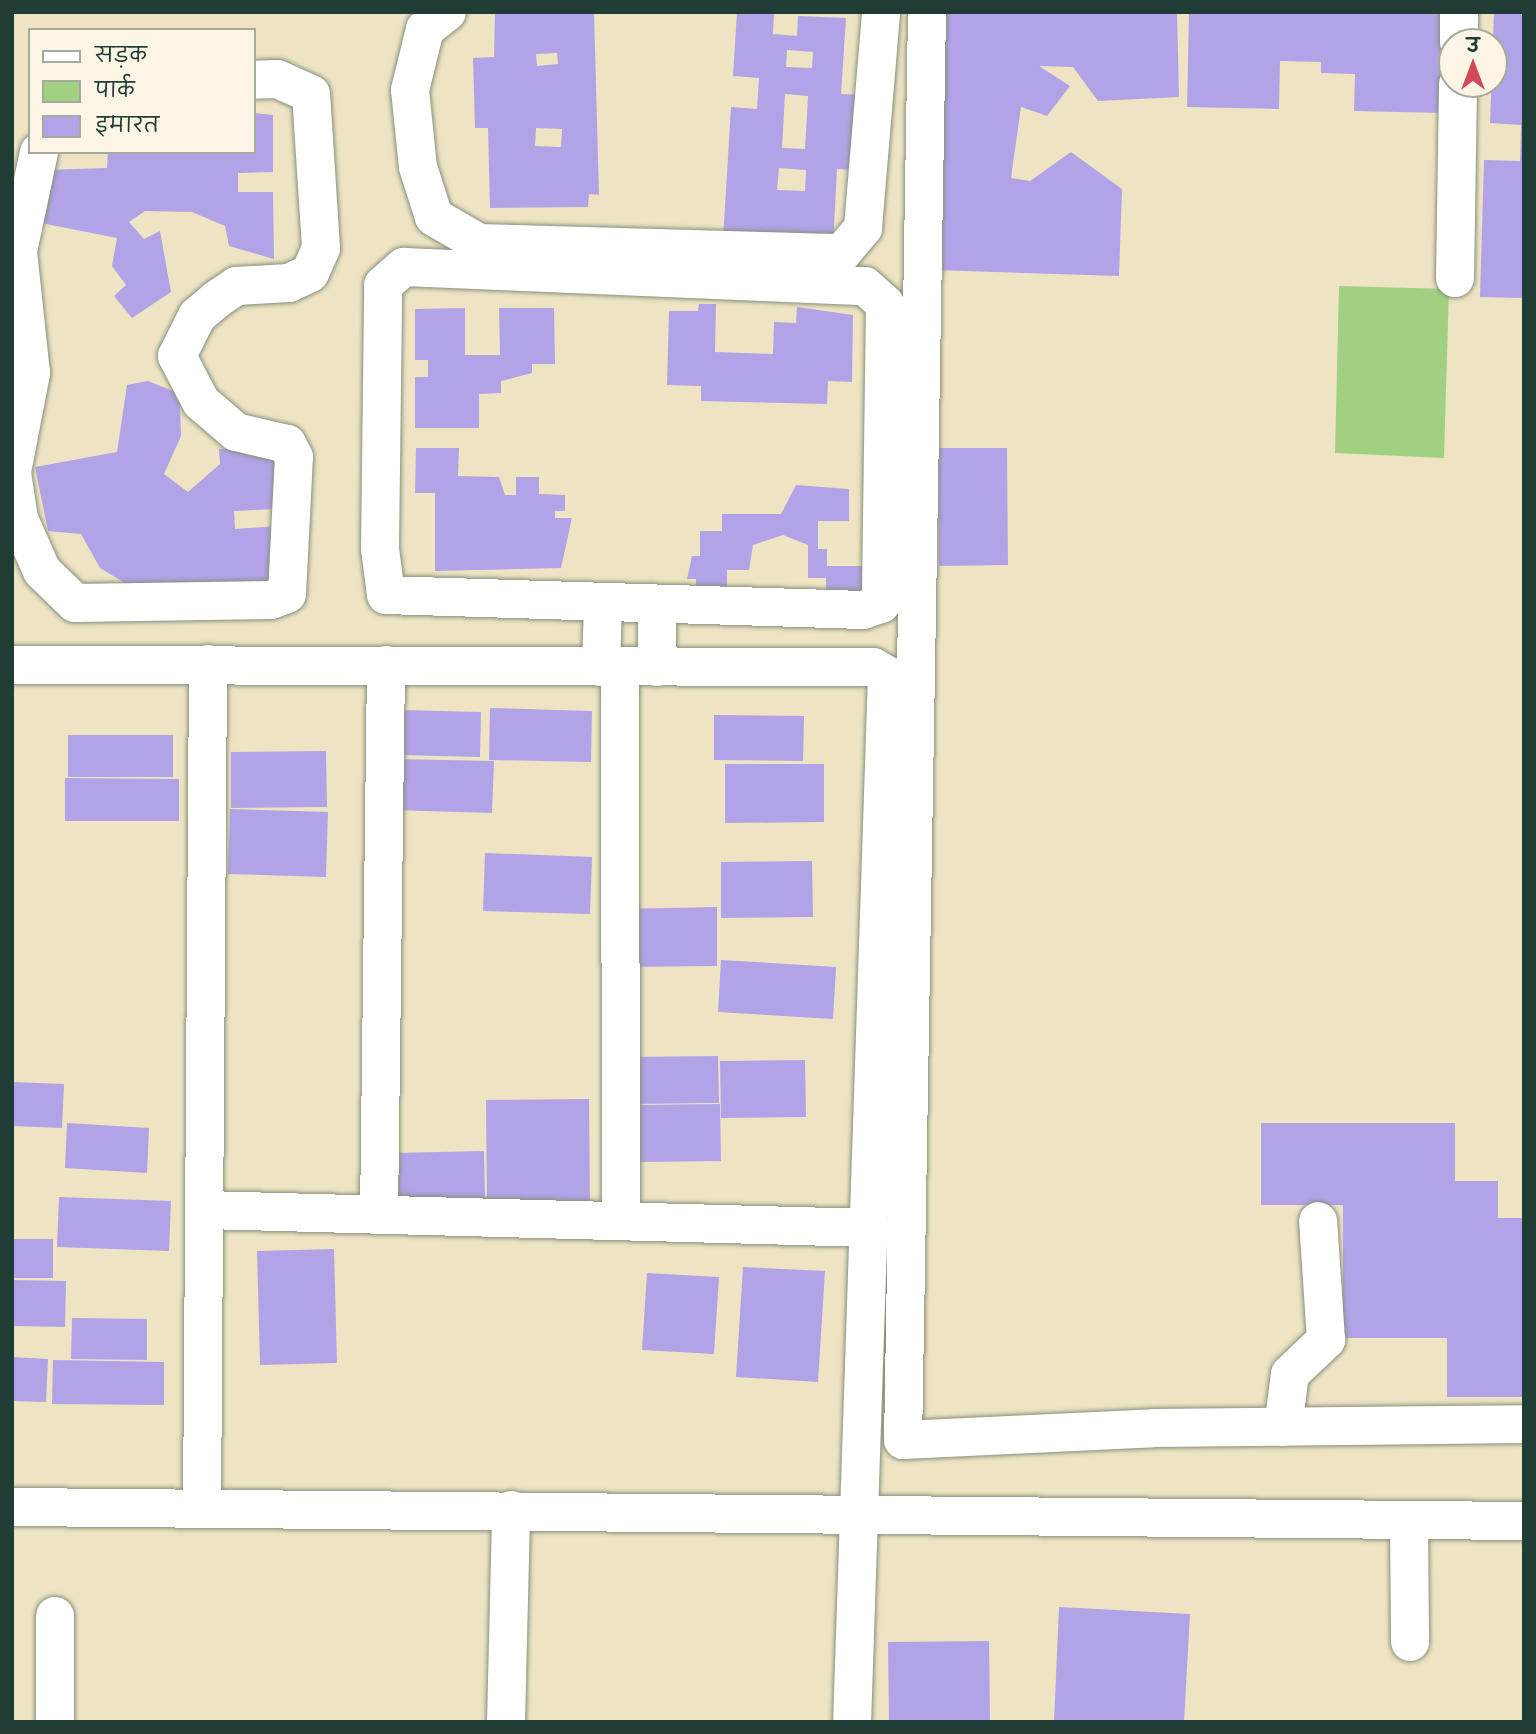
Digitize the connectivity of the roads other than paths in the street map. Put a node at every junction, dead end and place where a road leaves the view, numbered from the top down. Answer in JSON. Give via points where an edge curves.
{"nodes":[{"id":1,"x":447,"y":12,"type":"edge"},
{"id":2,"x":881,"y":12,"type":"edge"},
{"id":3,"x":927,"y":12,"type":"edge"},
{"id":4,"x":256,"y":80,"type":"edge"},
{"id":5,"x":1458,"y":98,"type":"edge"},
{"id":6,"x":39,"y":154,"type":"edge"},
{"id":7,"x":1455,"y":278,"type":"dead end"},
{"id":8,"x":21,"y":328,"type":"edge"},
{"id":9,"x":22,"y":373,"type":"edge"},
{"id":10,"x":12,"y":473,"type":"edge"},
{"id":11,"x":603,"y":603,"type":"junction"},
{"id":12,"x":657,"y":604,"type":"junction"},
{"id":13,"x":208,"y":664,"type":"junction"},
{"id":14,"x":12,"y":665,"type":"edge"},
{"id":15,"x":386,"y":666,"type":"junction"},
{"id":16,"x":626,"y":667,"type":"junction"},
{"id":17,"x":205,"y":1210,"type":"junction"},
{"id":18,"x":379,"y":1215,"type":"junction"},
{"id":19,"x":621,"y":1220,"type":"junction"},
{"id":20,"x":1318,"y":1221,"type":"dead end"},
{"id":21,"x":871,"y":1228,"type":"junction"},
{"id":22,"x":1524,"y":1424,"type":"edge"},
{"id":23,"x":1283,"y":1427,"type":"junction"},
{"id":24,"x":12,"y":1507,"type":"edge"},
{"id":25,"x":202,"y":1508,"type":"junction"},
{"id":26,"x":511,"y":1510,"type":"junction"},
{"id":27,"x":855,"y":1513,"type":"junction"},
{"id":28,"x":1409,"y":1521,"type":"junction"},
{"id":29,"x":1524,"y":1521,"type":"edge"},
{"id":30,"x":55,"y":1616,"type":"dead end"},
{"id":31,"x":1410,"y":1642,"type":"dead end"},
{"id":32,"x":55,"y":1722,"type":"edge"},
{"id":33,"x":506,"y":1722,"type":"edge"},
{"id":34,"x":852,"y":1722,"type":"edge"}],
"edges":[{"from":1,"to":2,"type":"street","via":[[425,29],[410,90],[418,167],[434,217],[479,243],[842,253],[863,228]]},
{"from":3,"to":23,"type":"street","via":[[903,1440]]},
{"from":4,"to":10,"type":"street","via":[[277,79],[311,94],[321,248],[310,273],[289,283],[236,285],[217,299],[197,316],[177,356],[201,402],[236,432],[286,444],[294,457],[287,594],[271,600],[75,603],[42,571],[19,519]]},
{"from":5,"to":7,"type":"street"},
{"from":6,"to":8,"type":"street","via":[[18,251]]},
{"from":8,"to":9,"type":"street"},
{"from":9,"to":10,"type":"street"},
{"from":11,"to":12,"type":"street"},
{"from":11,"to":12,"type":"street","via":[[386,595],[380,548],[383,285],[393,271],[864,285],[885,304],[881,604],[863,610]]},
{"from":11,"to":16,"type":"street"},
{"from":12,"to":16,"type":"street"},
{"from":13,"to":14,"type":"street"},
{"from":13,"to":15,"type":"street"},
{"from":13,"to":17,"type":"street"},
{"from":15,"to":16,"type":"street"},
{"from":15,"to":18,"type":"street"},
{"from":16,"to":19,"type":"street"},
{"from":16,"to":21,"type":"street","via":[[873,667],[887,675]]},
{"from":17,"to":18,"type":"street"},
{"from":17,"to":25,"type":"street"},
{"from":18,"to":19,"type":"street"},
{"from":19,"to":21,"type":"street"},
{"from":20,"to":23,"type":"street","via":[[1326,1340],[1290,1374]]},
{"from":21,"to":27,"type":"street"},
{"from":22,"to":23,"type":"street"},
{"from":24,"to":25,"type":"street"},
{"from":25,"to":26,"type":"street"},
{"from":26,"to":27,"type":"street"},
{"from":26,"to":33,"type":"street"},
{"from":27,"to":28,"type":"street"},
{"from":27,"to":34,"type":"street"},
{"from":28,"to":29,"type":"street"},
{"from":28,"to":31,"type":"street"},
{"from":30,"to":32,"type":"street"}]}
